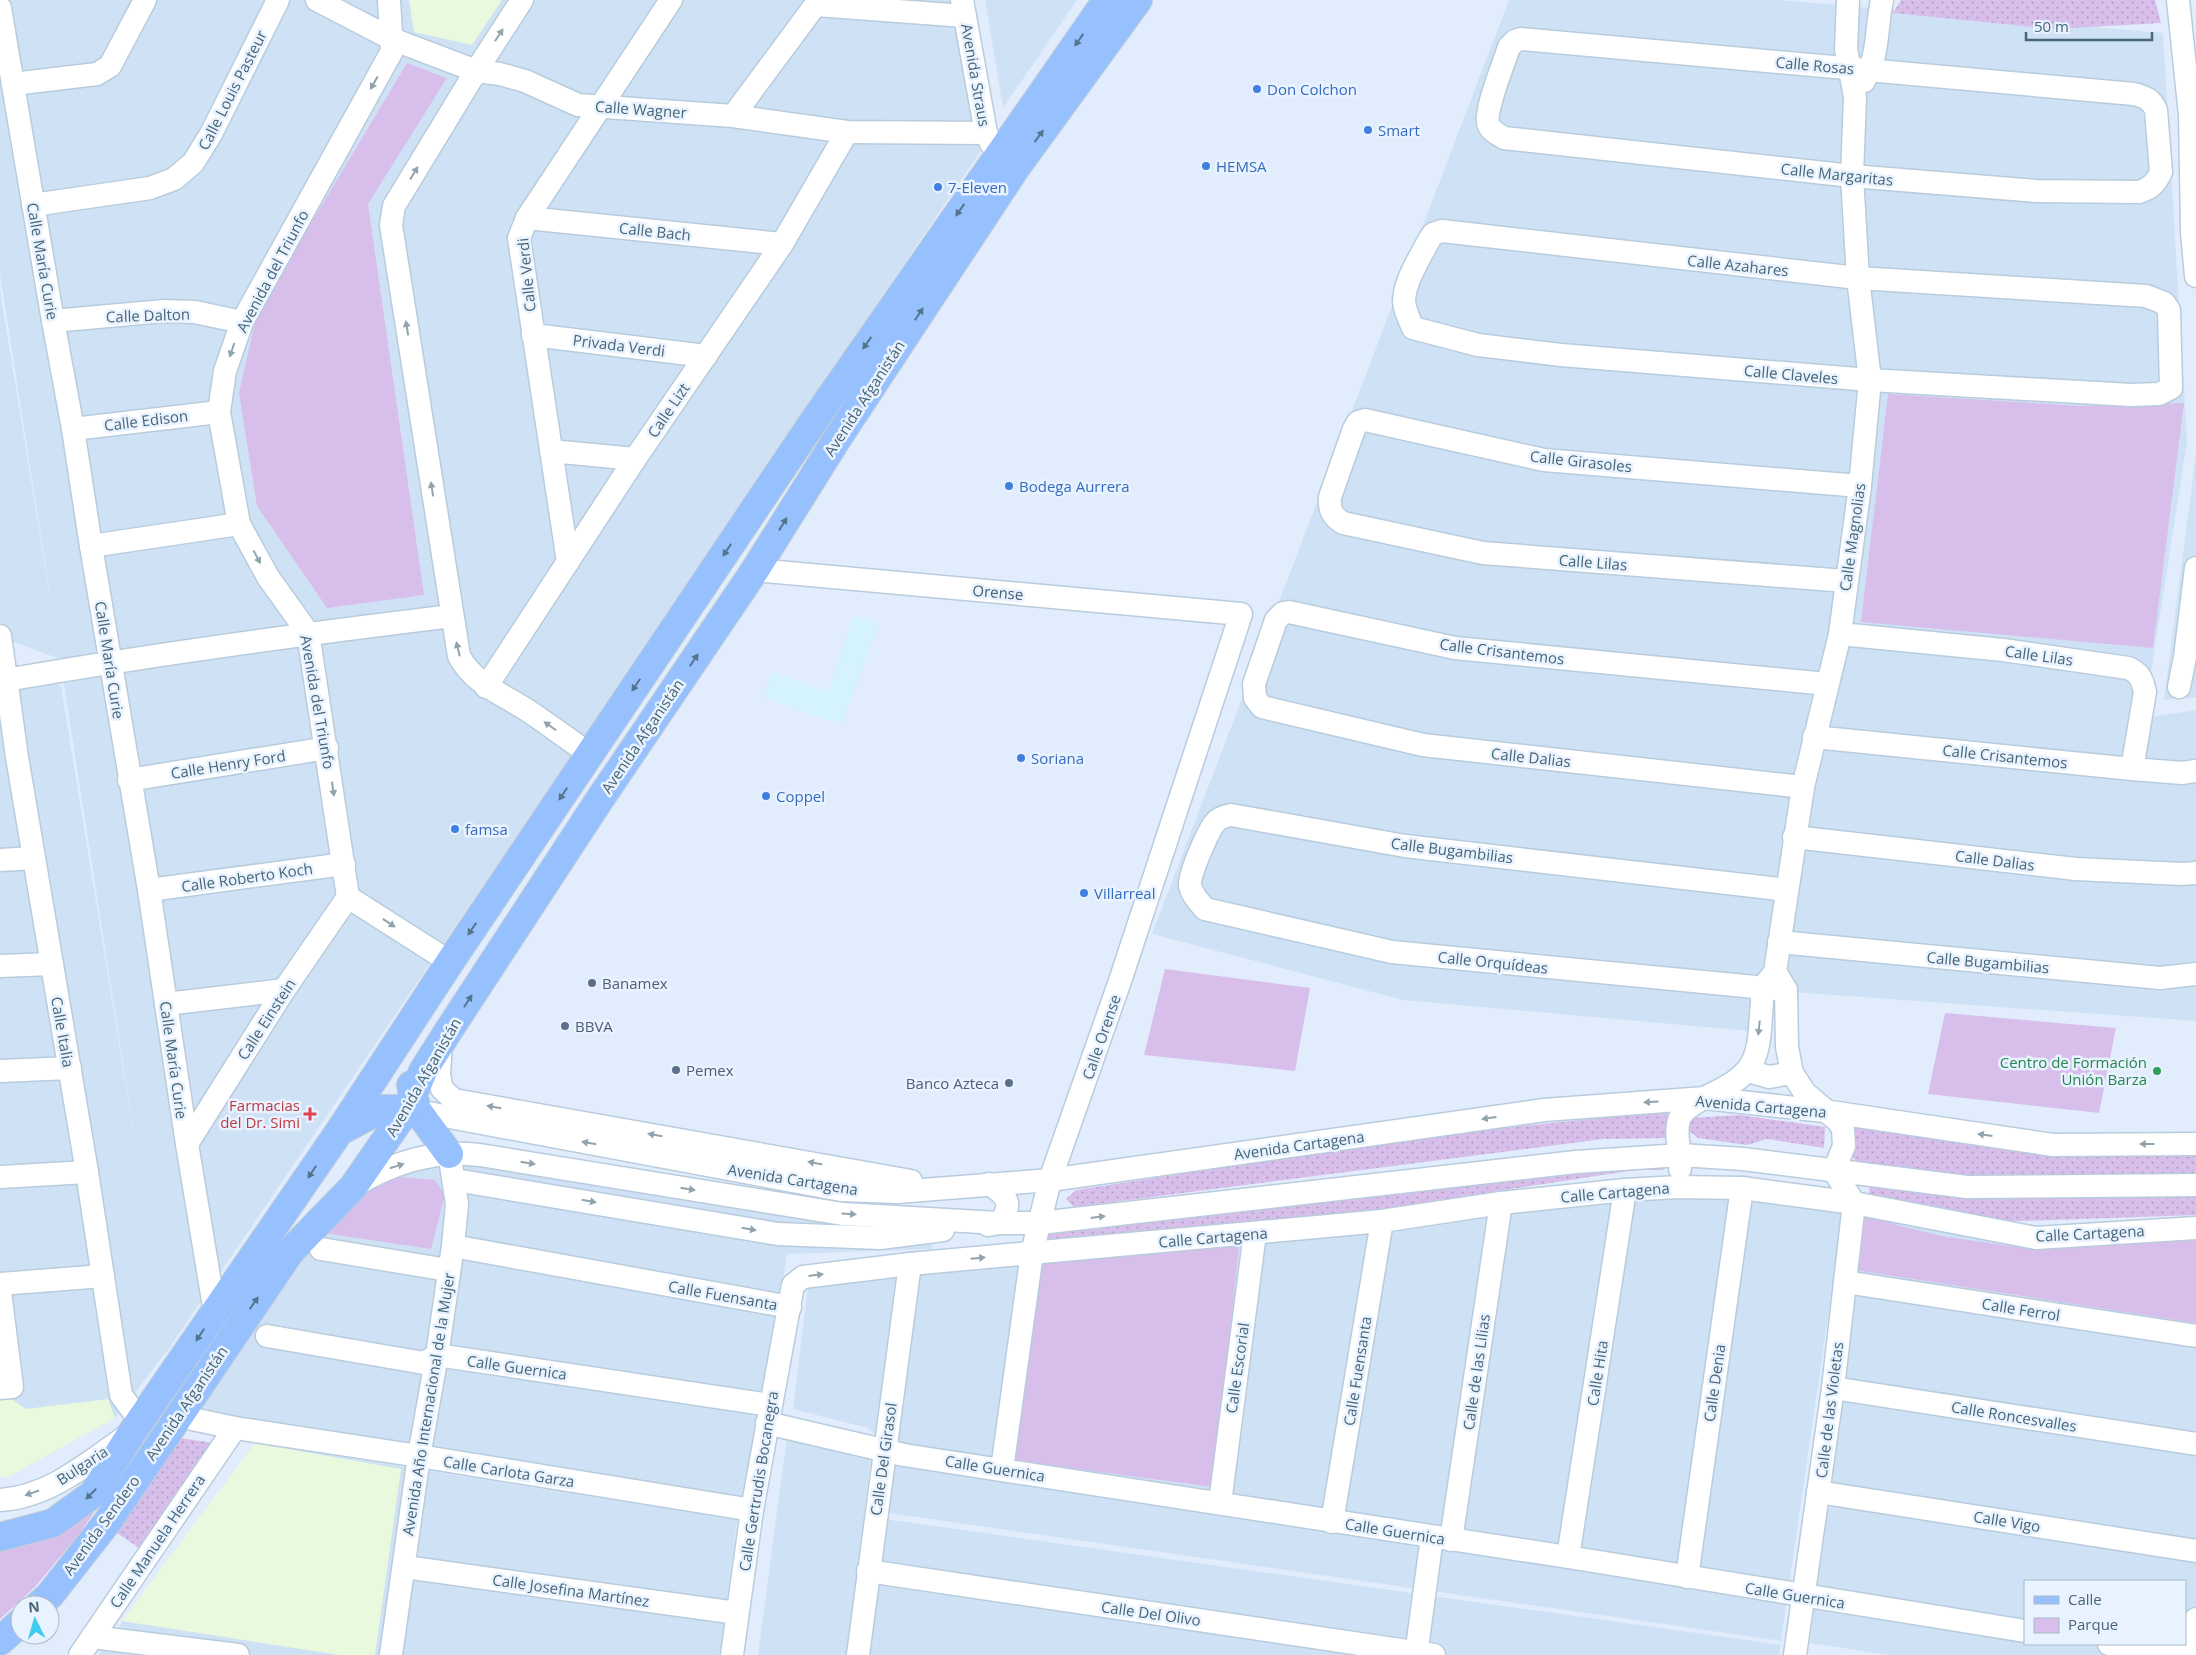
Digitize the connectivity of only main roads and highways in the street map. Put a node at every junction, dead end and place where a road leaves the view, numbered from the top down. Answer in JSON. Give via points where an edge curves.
{"nodes":[{"id":1,"x":1107,"y":0,"type":"edge"},
{"id":2,"x":1138,"y":0,"type":"edge"},
{"id":3,"x":999,"y":152,"type":"junction"},
{"id":4,"x":590,"y":754,"type":"junction"},
{"id":5,"x":564,"y":854,"type":"junction"},
{"id":6,"x":450,"y":962,"type":"junction"},
{"id":7,"x":417,"y":1108,"type":"junction"},
{"id":8,"x":339,"y":1132,"type":"junction"},
{"id":9,"x":449,"y":1154,"type":"road end"},
{"id":10,"x":142,"y":1468,"type":"joint"},
{"id":11,"x":0,"y":1537,"type":"edge"},
{"id":12,"x":50,"y":1595,"type":"edge"},
{"id":13,"x":10,"y":1632,"type":"edge"},
{"id":14,"x":0,"y":1641,"type":"edge"}],
"edges":[{"from":1,"to":3,"type":"main road","name":"Avenida Afganistán","one_way":true},
{"from":3,"to":2,"type":"main road","name":"Avenida Afganistán","one_way":true},
{"from":3,"to":4,"type":"main road","name":"Avenida Afganistán","one_way":true},
{"from":5,"to":3,"type":"main road","name":"Avenida Afganistán","one_way":true,"via":[[755,570],[837,439]]},
{"from":4,"to":5,"type":"main road","via":[[596,785],[563,838]]},
{"from":4,"to":6,"type":"main road","name":"Avenida Afganistán","one_way":true},
{"from":7,"to":5,"type":"main road","name":"Avenida Afganistán","one_way":true,"via":[[423,1071]]},
{"from":6,"to":7,"type":"main road","via":[[411,1046],[408,1064]]},
{"from":6,"to":8,"type":"main road","name":"Avenida Afganistán"},
{"from":7,"to":8,"type":"main road","via":[[381,1108]]},
{"from":7,"to":9,"type":"main road"},
{"from":10,"to":7,"type":"main road","name":"Avenida Afganistán","one_way":true,"via":[[290,1252],[353,1187]]},
{"from":8,"to":11,"type":"main road","name":"Avenida Afganistán","one_way":true,"via":[[93,1494],[53,1523]]},
{"from":10,"to":12,"type":"main road","name":"Avenida Sendero","via":[[108,1521]]},
{"from":13,"to":14,"type":"main road"}]}
